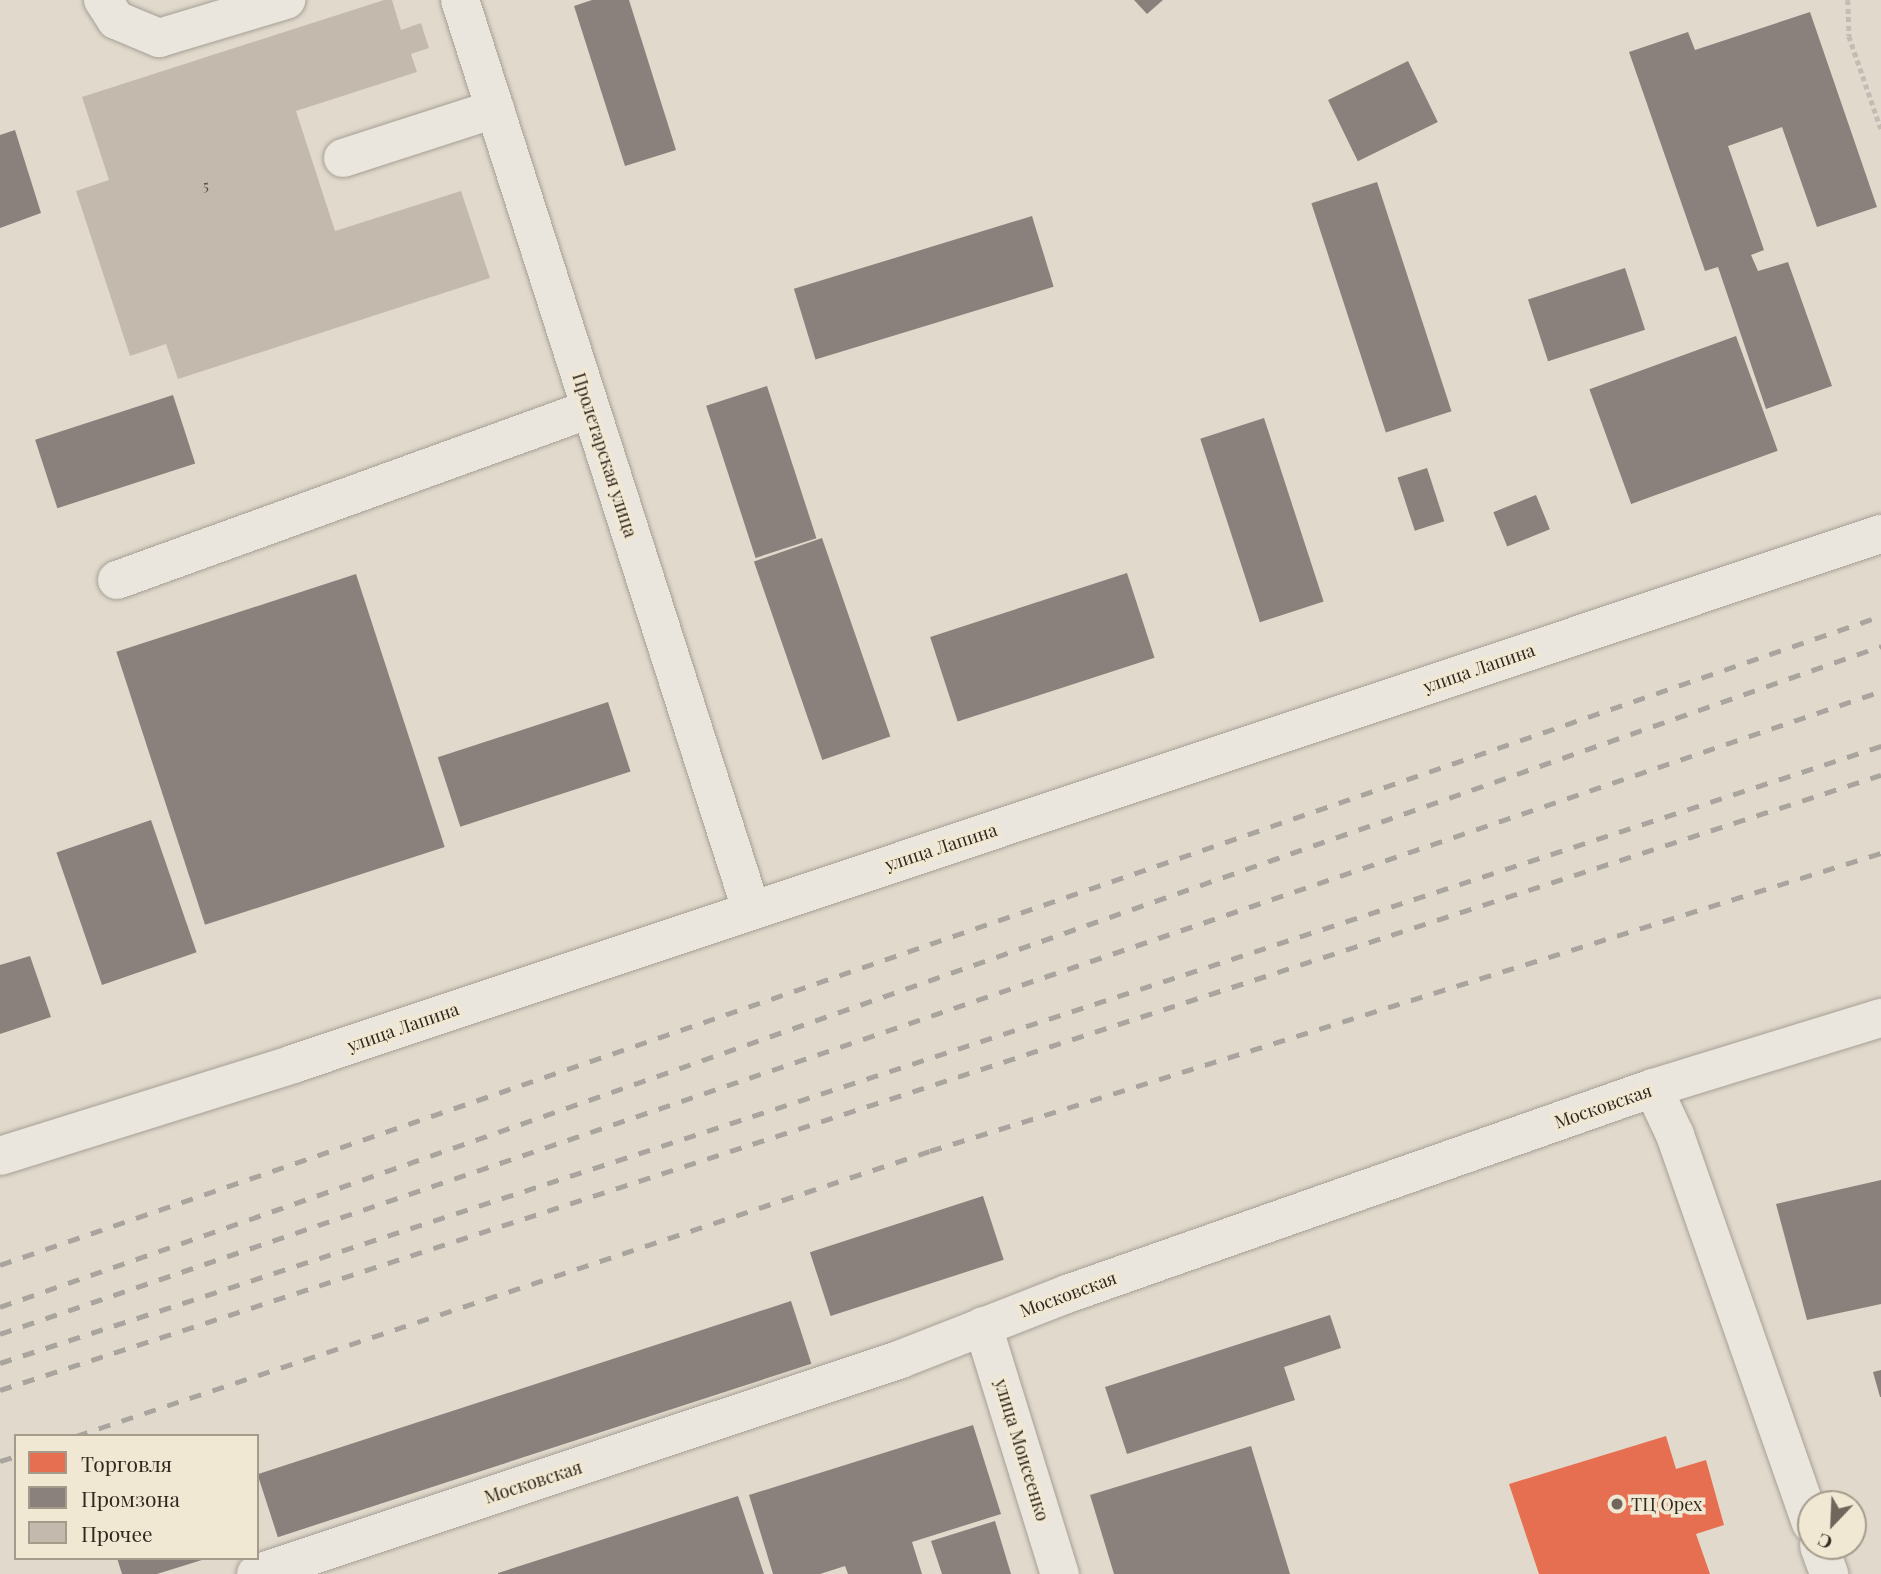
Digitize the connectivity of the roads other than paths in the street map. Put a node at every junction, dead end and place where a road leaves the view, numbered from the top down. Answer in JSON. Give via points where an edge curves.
{"nodes":[{"id":1,"x":103,"y":0,"type":"edge"},
{"id":2,"x":286,"y":0,"type":"edge"},
{"id":3,"x":460,"y":0,"type":"edge"},
{"id":4,"x":495,"y":108,"type":"junction"},
{"id":5,"x":343,"y":158,"type":"dead end"},
{"id":6,"x":590,"y":409,"type":"junction"},
{"id":7,"x":1881,"y":534,"type":"edge"},
{"id":8,"x":117,"y":580,"type":"dead end"},
{"id":9,"x":751,"y":909,"type":"junction"},
{"id":10,"x":1881,"y":1018,"type":"edge"},
{"id":11,"x":1653,"y":1088,"type":"junction"},
{"id":12,"x":0,"y":1156,"type":"edge"},
{"id":13,"x":983,"y":1326,"type":"junction"},
{"id":14,"x":1799,"y":1490,"type":"edge"},
{"id":15,"x":256,"y":1574,"type":"edge"},
{"id":16,"x":1060,"y":1574,"type":"edge"}],
"edges":[{"from":1,"to":2,"type":"street","via":[[116,20],[159,38]]},
{"from":3,"to":4,"type":"street","name":"Пролетарская улица"},
{"from":4,"to":5,"type":"street"},
{"from":4,"to":6,"type":"street","name":"Пролетарская улица"},
{"from":6,"to":8,"type":"street"},
{"from":6,"to":9,"type":"street","name":"Пролетарская улица"},
{"from":7,"to":9,"type":"street","name":"улица Лапина"},
{"from":9,"to":12,"type":"street","name":"улица Лапина","via":[[293,1064]]},
{"from":10,"to":11,"type":"street","name":"Московская"},
{"from":11,"to":13,"type":"street","name":"Московская"},
{"from":11,"to":14,"type":"street","via":[[1675,1135]]},
{"from":13,"to":15,"type":"street","name":"Московская","via":[[845,1378]]},
{"from":13,"to":16,"type":"street","name":"улица Моисеенко"}]}
